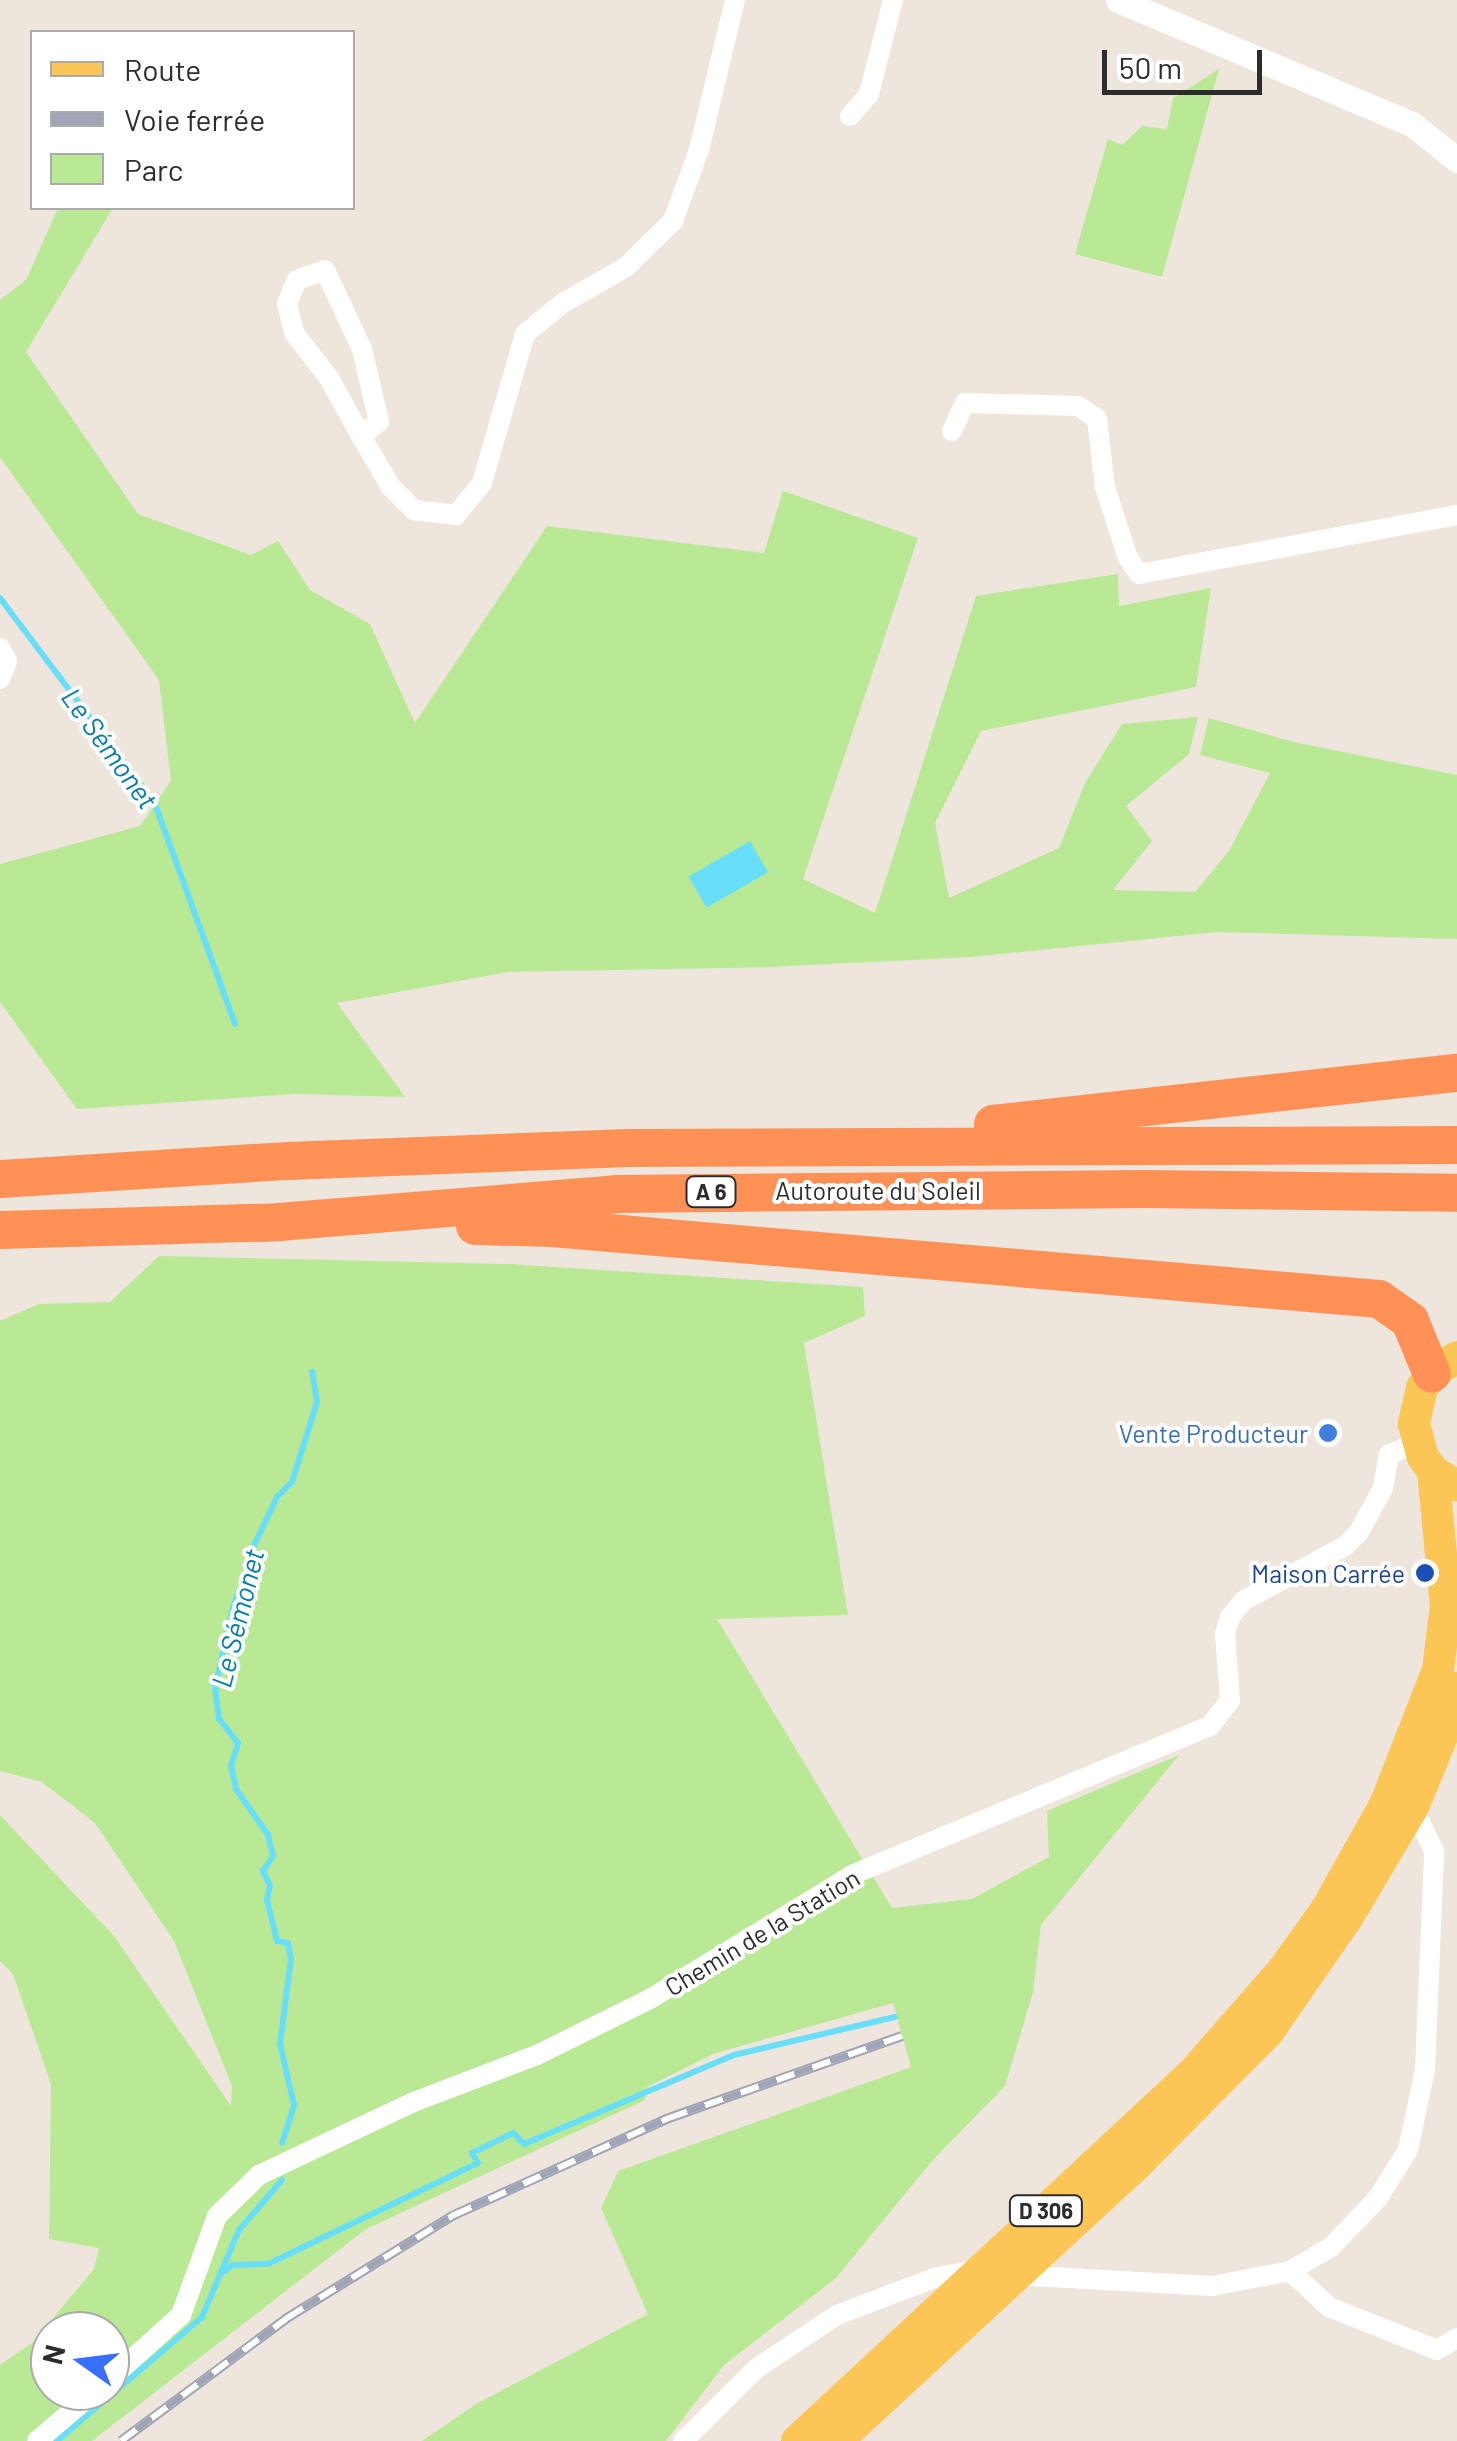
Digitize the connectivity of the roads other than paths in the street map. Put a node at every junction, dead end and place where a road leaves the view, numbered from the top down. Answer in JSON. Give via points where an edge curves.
{"nodes":[{"id":1,"x":735,"y":0,"type":"edge"},
{"id":2,"x":893,"y":0,"type":"edge"},
{"id":3,"x":1118,"y":0,"type":"edge"},
{"id":4,"x":850,"y":116,"type":"dead end"},
{"id":5,"x":1457,"y":160,"type":"edge"},
{"id":6,"x":952,"y":432,"type":"dead end"},
{"id":7,"x":361,"y":436,"type":"junction"},
{"id":8,"x":1457,"y":515,"type":"edge"},
{"id":9,"x":0,"y":649,"type":"edge"},
{"id":10,"x":0,"y":680,"type":"edge"},
{"id":11,"x":1457,"y":1073,"type":"edge"},
{"id":12,"x":837,"y":1144,"type":"junction"},
{"id":13,"x":1457,"y":1145,"type":"edge"},
{"id":14,"x":0,"y":1179,"type":"edge"},
{"id":15,"x":1457,"y":1192,"type":"edge"},
{"id":16,"x":279,"y":1222,"type":"junction"},
{"id":17,"x":0,"y":1230,"type":"edge"},
{"id":18,"x":1445,"y":1365,"type":"edge"},
{"id":19,"x":1436,"y":1466,"type":"edge"},
{"id":20,"x":1457,"y":1688,"type":"edge"},
{"id":21,"x":1413,"y":1807,"type":"junction"},
{"id":22,"x":1290,"y":2271,"type":"junction"},
{"id":23,"x":999,"y":2272,"type":"junction"},
{"id":24,"x":1457,"y":2338,"type":"edge"},
{"id":25,"x":130,"y":2362,"type":"edge"},
{"id":26,"x":72,"y":2411,"type":"edge"},
{"id":27,"x":37,"y":2441,"type":"edge"},
{"id":28,"x":684,"y":2441,"type":"edge"},
{"id":29,"x":797,"y":2441,"type":"edge"},
{"id":30,"x":837,"y":2441,"type":"edge"}],
"edges":[{"from":1,"to":7,"type":"street","via":[[699,150],[673,221],[626,267],[525,334],[482,483],[456,515],[414,510],[391,487]]},
{"from":2,"to":4,"type":"street","via":[[869,94]]},
{"from":3,"to":5,"type":"street","via":[[1412,124]]},
{"from":6,"to":8,"type":"street","via":[[965,403],[1078,406],[1097,419],[1104,487],[1139,574]]},
{"from":7,"to":7,"type":"street","via":[[379,422],[362,349],[325,270],[297,280],[286,304],[294,333]]},
{"from":9,"to":10,"type":"street","via":[[7,670]]},
{"from":11,"to":12,"type":"highway"},
{"from":12,"to":13,"type":"highway","name":"Autoroute du Soleil","number":"A 6"},
{"from":12,"to":14,"type":"highway","name":"Autoroute du Soleil","number":"A 6","via":[[308,1160]]},
{"from":15,"to":16,"type":"highway","name":"Autoroute du Soleil","number":"A 6","via":[[616,1194]]},
{"from":16,"to":17,"type":"highway","name":"Autoroute du Soleil","number":"A 6"},
{"from":16,"to":18,"type":"highway","via":[[552,1228],[1379,1300],[1410,1321]]},
{"from":18,"to":19,"type":"main road","via":[[1415,1406]]},
{"from":19,"to":23,"type":"main road","number":"D 306","via":[[1445,1572],[1441,1654],[1428,1705],[1385,1805],[1326,1910],[1244,2017]]},
{"from":19,"to":25,"type":"street","name":"Chemin de la Station","via":[[1389,1455],[1383,1488],[1360,1532],[1243,1601],[1226,1634],[1230,1700],[1210,1726],[854,1874],[650,1999],[259,2175],[217,2216],[181,2315]]},
{"from":20,"to":21,"type":"main road","number":"D 306"},
{"from":21,"to":22,"type":"street","via":[[1434,1851],[1420,2106],[1408,2150],[1378,2198],[1332,2247]]},
{"from":21,"to":23,"type":"main road","number":"D 306","via":[[1268,2032],[1194,2109]]},
{"from":22,"to":23,"type":"street","via":[[1212,2286]]},
{"from":22,"to":24,"type":"street","via":[[1329,2308],[1437,2350]]},
{"from":23,"to":28,"type":"street","via":[[937,2277],[837,2316],[757,2368]]},
{"from":23,"to":29,"type":"main road","number":"D 306"},
{"from":23,"to":30,"type":"main road","number":"D 306"},
{"from":26,"to":27,"type":"street"}]}
